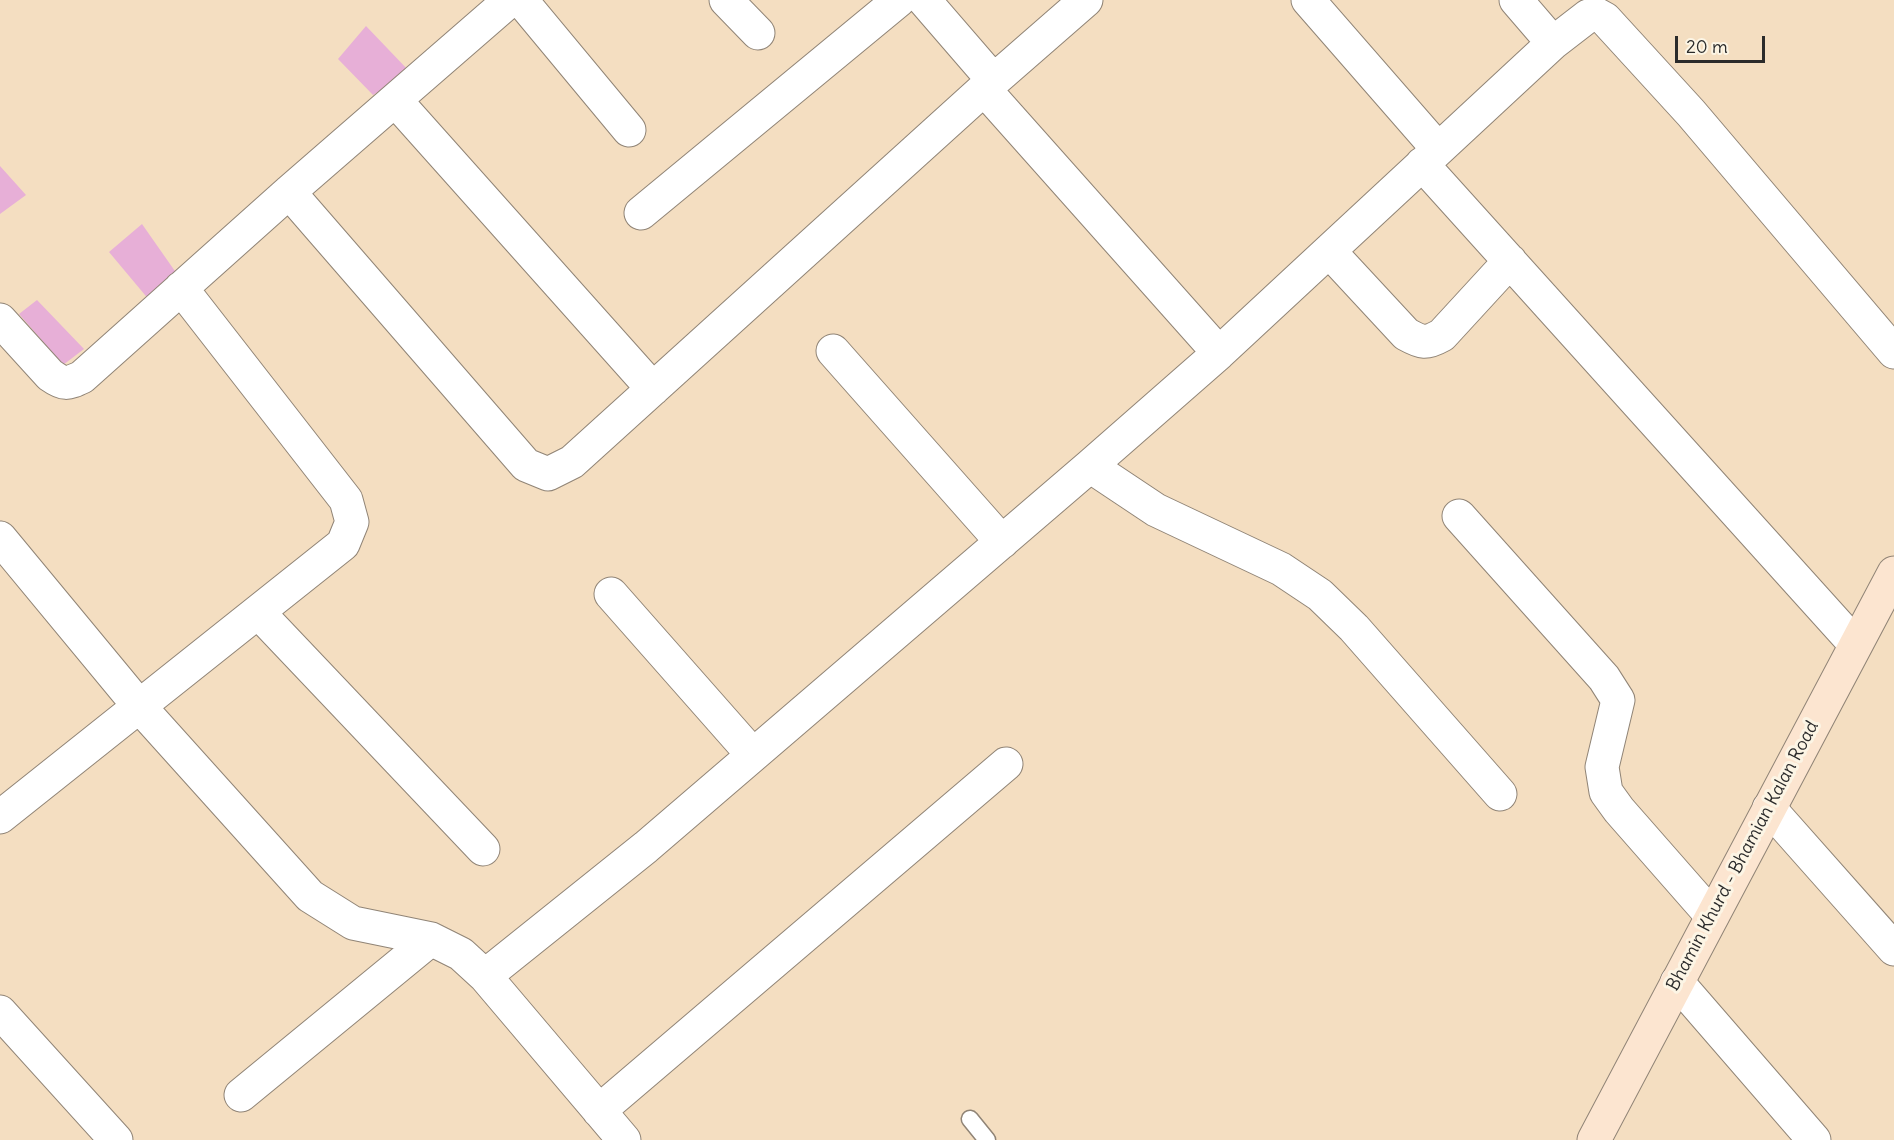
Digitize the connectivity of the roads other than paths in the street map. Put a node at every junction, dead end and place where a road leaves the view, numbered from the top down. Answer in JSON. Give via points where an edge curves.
{"nodes":[{"id":1,"x":510,"y":0,"type":"edge"},
{"id":2,"x":521,"y":0,"type":"edge"},
{"id":3,"x":726,"y":0,"type":"edge"},
{"id":4,"x":899,"y":0,"type":"edge"},
{"id":5,"x":924,"y":0,"type":"edge"},
{"id":6,"x":1086,"y":0,"type":"edge"},
{"id":7,"x":1308,"y":0,"type":"edge"},
{"id":8,"x":1516,"y":0,"type":"edge"},
{"id":9,"x":759,"y":33,"type":"dead end"},
{"id":10,"x":1553,"y":43,"type":"junction"},
{"id":11,"x":989,"y":85,"type":"junction"},
{"id":12,"x":395,"y":100,"type":"junction"},
{"id":13,"x":628,"y":130,"type":"dead end"},
{"id":14,"x":1430,"y":157,"type":"junction"},
{"id":15,"x":289,"y":192,"type":"junction"},
{"id":16,"x":641,"y":213,"type":"dead end"},
{"id":17,"x":1329,"y":251,"type":"junction"},
{"id":18,"x":1510,"y":261,"type":"junction"},
{"id":19,"x":182,"y":288,"type":"junction"},
{"id":20,"x":0,"y":320,"type":"edge"},
{"id":21,"x":833,"y":351,"type":"dead end"},
{"id":22,"x":1894,"y":352,"type":"edge"},
{"id":23,"x":1219,"y":353,"type":"junction"},
{"id":24,"x":653,"y":389,"type":"junction"},
{"id":25,"x":1090,"y":466,"type":"junction"},
{"id":26,"x":1459,"y":516,"type":"dead end"},
{"id":27,"x":0,"y":538,"type":"edge"},
{"id":28,"x":1002,"y":542,"type":"junction"},
{"id":29,"x":1894,"y":573,"type":"edge"},
{"id":30,"x":611,"y":594,"type":"dead end"},
{"id":31,"x":258,"y":612,"type":"junction"},
{"id":32,"x":1855,"y":644,"type":"junction"},
{"id":33,"x":139,"y":706,"type":"junction"},
{"id":34,"x":753,"y":755,"type":"junction"},
{"id":35,"x":1006,"y":764,"type":"dead end"},
{"id":36,"x":1500,"y":794,"type":"dead end"},
{"id":37,"x":1769,"y":808,"type":"junction"},
{"id":38,"x":0,"y":817,"type":"edge"},
{"id":39,"x":483,"y":849,"type":"dead end"},
{"id":40,"x":1712,"y":916,"type":"junction"},
{"id":41,"x":431,"y":939,"type":"junction"},
{"id":42,"x":1894,"y":949,"type":"edge"},
{"id":43,"x":485,"y":976,"type":"junction"},
{"id":44,"x":1677,"y":982,"type":"junction"},
{"id":45,"x":0,"y":1011,"type":"edge"},
{"id":46,"x":241,"y":1095,"type":"dead end"},
{"id":47,"x":599,"y":1111,"type":"junction"},
{"id":48,"x":970,"y":1119,"type":"dead end"},
{"id":49,"x":116,"y":1140,"type":"edge"},
{"id":50,"x":624,"y":1140,"type":"edge"},
{"id":51,"x":987,"y":1140,"type":"edge"},
{"id":52,"x":1594,"y":1140,"type":"edge"},
{"id":53,"x":1814,"y":1140,"type":"edge"}],
"edges":[{"from":1,"to":12,"type":"street"},
{"from":2,"to":13,"type":"street"},
{"from":3,"to":9,"type":"street"},
{"from":4,"to":16,"type":"street"},
{"from":5,"to":11,"type":"street"},
{"from":6,"to":11,"type":"street"},
{"from":7,"to":14,"type":"street"},
{"from":8,"to":10,"type":"street"},
{"from":10,"to":14,"type":"street"},
{"from":10,"to":22,"type":"street","via":[[1588,16],[1596,14],[1605,19],[1691,113]]},
{"from":11,"to":23,"type":"street"},
{"from":11,"to":24,"type":"street"},
{"from":12,"to":15,"type":"street"},
{"from":12,"to":24,"type":"street"},
{"from":14,"to":17,"type":"street"},
{"from":14,"to":18,"type":"street"},
{"from":15,"to":19,"type":"street"},
{"from":15,"to":24,"type":"street","via":[[526,465],[548,474],[572,462]]},
{"from":17,"to":18,"type":"street","via":[[1406,334],[1419,342],[1431,342],[1442,335]]},
{"from":17,"to":23,"type":"street"},
{"from":18,"to":32,"type":"street"},
{"from":19,"to":20,"type":"street","via":[[82,377],[69,383],[51,375]]},
{"from":19,"to":31,"type":"street","via":[[346,500],[352,522],[344,544]]},
{"from":21,"to":28,"type":"street"},
{"from":23,"to":25,"type":"street"},
{"from":25,"to":28,"type":"street"},
{"from":25,"to":36,"type":"street","via":[[1156,510],[1281,569],[1320,595],[1354,628]]},
{"from":26,"to":40,"type":"street","via":[[1604,678],[1618,700],[1602,767],[1606,792]]},
{"from":27,"to":33,"type":"street"},
{"from":28,"to":34,"type":"street"},
{"from":29,"to":32,"type":"street","name":"Bhamin Khurd - Bhamian Kalan Road"},
{"from":30,"to":34,"type":"street"},
{"from":31,"to":33,"type":"street"},
{"from":31,"to":39,"type":"street"},
{"from":32,"to":37,"type":"street","name":"Bhamin Khurd - Bhamian Kalan Road"},
{"from":33,"to":38,"type":"street"},
{"from":33,"to":41,"type":"street","via":[[310,896],[352,923]]},
{"from":34,"to":43,"type":"street"},
{"from":35,"to":47,"type":"street"},
{"from":37,"to":40,"type":"street","name":"Bhamin Khurd - Bhamian Kalan Road"},
{"from":37,"to":42,"type":"street"},
{"from":40,"to":44,"type":"street","name":"Bhamin Khurd - Bhamian Kalan Road"},
{"from":41,"to":43,"type":"street","via":[[461,954]]},
{"from":41,"to":46,"type":"street"},
{"from":43,"to":47,"type":"street"},
{"from":44,"to":52,"type":"street","name":"Bhamin Khurd - Bhamian Kalan Road"},
{"from":44,"to":53,"type":"street"},
{"from":45,"to":49,"type":"street"},
{"from":47,"to":50,"type":"street"},
{"from":48,"to":51,"type":"lane"}]}
